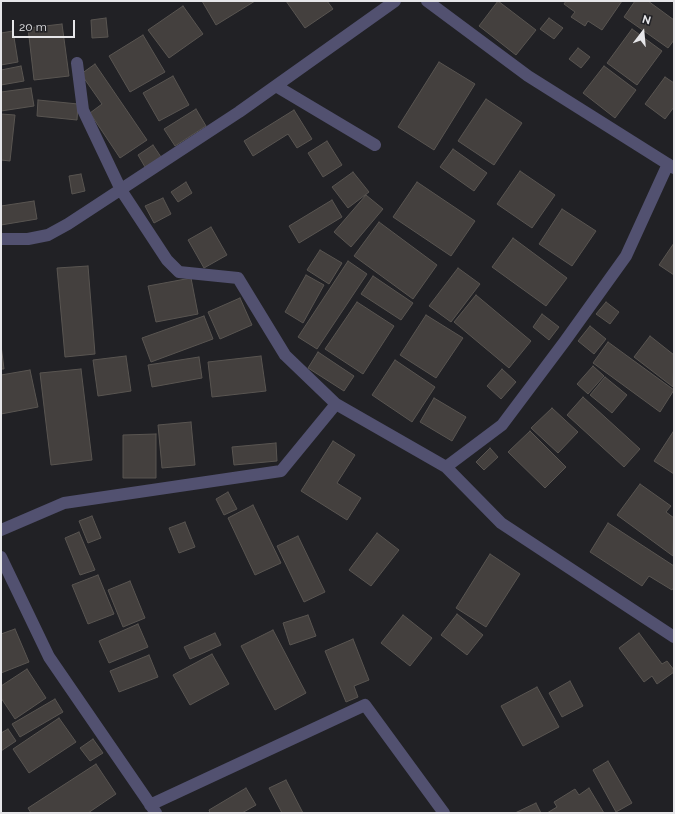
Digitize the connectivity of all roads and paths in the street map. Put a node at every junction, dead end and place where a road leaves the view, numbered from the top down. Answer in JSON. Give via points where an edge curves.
{"nodes":[{"id":1,"x":395,"y":1,"type":"edge"},
{"id":2,"x":427,"y":1,"type":"edge"},
{"id":3,"x":77,"y":63,"type":"dead end"},
{"id":4,"x":276,"y":86,"type":"junction"},
{"id":5,"x":375,"y":145,"type":"dead end"},
{"id":6,"x":671,"y":166,"type":"edge"},
{"id":7,"x":121,"y":190,"type":"junction"},
{"id":8,"x":1,"y":239,"type":"edge"},
{"id":9,"x":336,"y":404,"type":"junction"},
{"id":10,"x":446,"y":466,"type":"junction"},
{"id":11,"x":1,"y":530,"type":"edge"},
{"id":12,"x":1,"y":557,"type":"edge"},
{"id":13,"x":674,"y":637,"type":"edge"},
{"id":14,"x":153,"y":809,"type":"edge"},
{"id":15,"x":444,"y":813,"type":"edge"}],
"edges":[{"from":1,"to":4,"type":"street"},
{"from":2,"to":6,"type":"street","via":[[528,76]]},
{"from":3,"to":7,"type":"street","via":[[83,110]]},
{"from":4,"to":5,"type":"street"},
{"from":4,"to":7,"type":"street"},
{"from":6,"to":10,"type":"street","via":[[626,256],[502,425]]},
{"from":7,"to":8,"type":"street","via":[[48,235],[28,239]]},
{"from":7,"to":9,"type":"street","via":[[167,260],[179,272],[238,278],[284,355]]},
{"from":9,"to":10,"type":"street"},
{"from":9,"to":11,"type":"street","via":[[281,471],[64,503]]},
{"from":10,"to":13,"type":"street","via":[[501,523]]},
{"from":12,"to":14,"type":"street","via":[[49,657]]},
{"from":14,"to":15,"type":"street","via":[[365,705]]}]}
